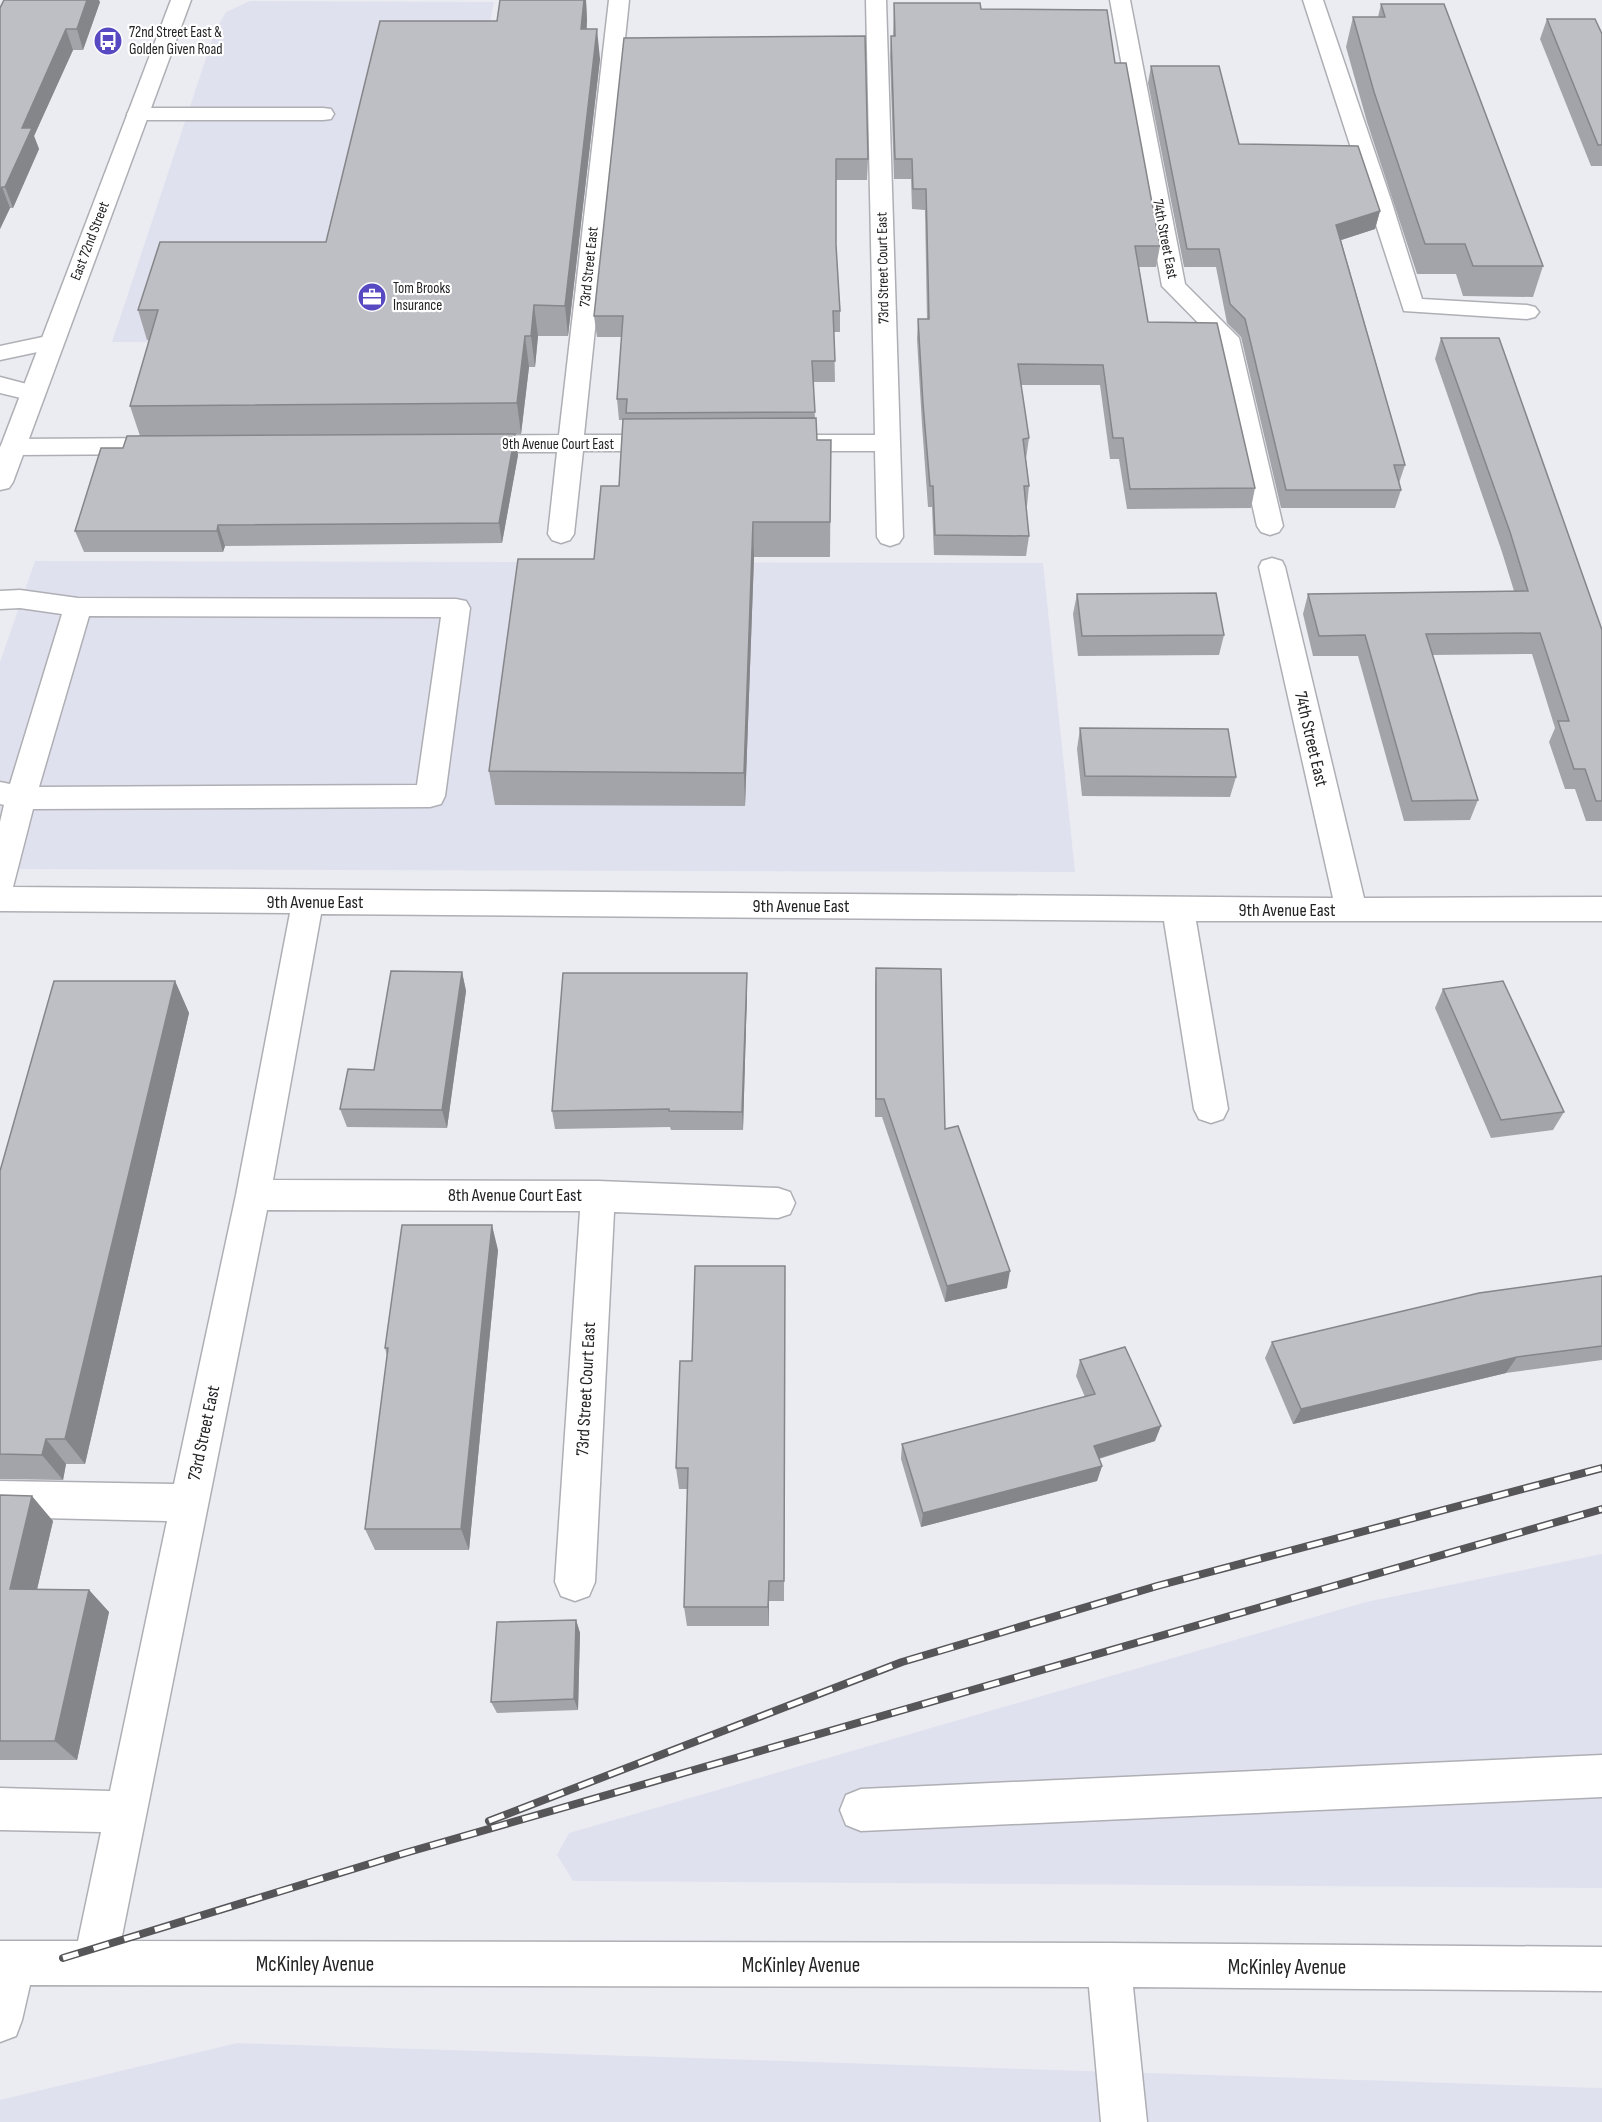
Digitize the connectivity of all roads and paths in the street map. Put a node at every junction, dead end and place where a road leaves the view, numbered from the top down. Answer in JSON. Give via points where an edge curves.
{"nodes":[{"id":1,"x":181,"y":0,"type":"edge"},
{"id":2,"x":619,"y":0,"type":"edge"},
{"id":3,"x":876,"y":0,"type":"edge"},
{"id":4,"x":1120,"y":0,"type":"edge"},
{"id":5,"x":1313,"y":0,"type":"edge"},
{"id":6,"x":138,"y":114,"type":"junction"},
{"id":7,"x":323,"y":114,"type":"dead end"},
{"id":8,"x":1527,"y":312,"type":"dead end"},
{"id":9,"x":52,"y":342,"type":"junction"},
{"id":10,"x":0,"y":353,"type":"edge"},
{"id":11,"x":0,"y":385,"type":"edge"},
{"id":12,"x":33,"y":393,"type":"junction"},
{"id":13,"x":687,"y":443,"type":"edge"},
{"id":14,"x":758,"y":443,"type":"edge"},
{"id":15,"x":887,"y":443,"type":"junction"},
{"id":16,"x":451,"y":444,"type":"edge"},
{"id":17,"x":569,"y":444,"type":"junction"},
{"id":18,"x":190,"y":446,"type":"edge"},
{"id":19,"x":13,"y":447,"type":"junction"},
{"id":20,"x":0,"y":482,"type":"edge"},
{"id":21,"x":1270,"y":526,"type":"dead end"},
{"id":22,"x":561,"y":534,"type":"dead end"},
{"id":23,"x":890,"y":537,"type":"dead end"},
{"id":24,"x":1272,"y":567,"type":"dead end"},
{"id":25,"x":0,"y":600,"type":"edge"},
{"id":26,"x":78,"y":607,"type":"junction"},
{"id":27,"x":10,"y":796,"type":"edge"},
{"id":28,"x":0,"y":882,"type":"edge"},
{"id":29,"x":0,"y":899,"type":"edge"},
{"id":30,"x":308,"y":902,"type":"junction"},
{"id":31,"x":1178,"y":909,"type":"junction"},
{"id":32,"x":1602,"y":909,"type":"edge"},
{"id":33,"x":1352,"y":910,"type":"junction"},
{"id":34,"x":1211,"y":1108,"type":"dead end"},
{"id":35,"x":253,"y":1195,"type":"junction"},
{"id":36,"x":598,"y":1196,"type":"junction"},
{"id":37,"x":778,"y":1203,"type":"dead end"},
{"id":38,"x":0,"y":1499,"type":"edge"},
{"id":39,"x":190,"y":1503,"type":"junction"},
{"id":40,"x":574,"y":1582,"type":"dead end"},
{"id":41,"x":1602,"y":1776,"type":"edge"},
{"id":42,"x":0,"y":1809,"type":"edge"},
{"id":43,"x":861,"y":1810,"type":"dead end"},
{"id":44,"x":126,"y":1812,"type":"junction"},
{"id":45,"x":7,"y":1963,"type":"edge"},
{"id":46,"x":95,"y":1963,"type":"junction"},
{"id":47,"x":1109,"y":1965,"type":"junction"},
{"id":48,"x":1602,"y":1969,"type":"edge"},
{"id":49,"x":0,"y":2020,"type":"edge"},
{"id":50,"x":1124,"y":2122,"type":"edge"}],
"edges":[{"from":1,"to":6,"type":"street","name":"East 72nd Street"},
{"from":2,"to":17,"type":"street","name":"73rd Street East"},
{"from":3,"to":15,"type":"street","name":"73rd Street Court East"},
{"from":4,"to":21,"type":"street","name":"74th Street East","via":[[1174,286],[1227,338]]},
{"from":5,"to":8,"type":"street","via":[[1413,306]]},
{"from":6,"to":7,"type":"street"},
{"from":6,"to":9,"type":"street","name":"East 72nd Street"},
{"from":9,"to":10,"type":"street"},
{"from":9,"to":12,"type":"street","name":"East 72nd Street"},
{"from":11,"to":12,"type":"street"},
{"from":12,"to":19,"type":"street","name":"East 72nd Street"},
{"from":13,"to":17,"type":"street","name":"9th Avenue Court East"},
{"from":14,"to":15,"type":"street"},
{"from":15,"to":23,"type":"street","name":"73rd Street Court East"},
{"from":16,"to":17,"type":"street","name":"9th Avenue Court East"},
{"from":17,"to":22,"type":"street","name":"73rd Street East"},
{"from":18,"to":19,"type":"street"},
{"from":19,"to":20,"type":"street","name":"East 72nd Street"},
{"from":24,"to":33,"type":"street","name":"74th Street East"},
{"from":25,"to":26,"type":"street"},
{"from":26,"to":27,"type":"street"},
{"from":26,"to":27,"type":"street","via":[[456,608],[430,796]]},
{"from":27,"to":28,"type":"street"},
{"from":29,"to":30,"type":"street","name":"9th Avenue East"},
{"from":30,"to":31,"type":"street","name":"9th Avenue East"},
{"from":30,"to":35,"type":"street","name":"73rd Street East"},
{"from":31,"to":33,"type":"street","name":"9th Avenue East"},
{"from":31,"to":34,"type":"street"},
{"from":32,"to":33,"type":"street","name":"9th Avenue East"},
{"from":35,"to":36,"type":"street","name":"8th Avenue Court East"},
{"from":35,"to":39,"type":"street","name":"73rd Street East"},
{"from":36,"to":37,"type":"street","name":"8th Avenue Court East"},
{"from":36,"to":40,"type":"street","name":"73rd Street Court East"},
{"from":38,"to":39,"type":"street"},
{"from":39,"to":44,"type":"street","name":"73rd Street East"},
{"from":41,"to":43,"type":"street"},
{"from":42,"to":44,"type":"street"},
{"from":44,"to":46,"type":"street","name":"73rd Street East"},
{"from":45,"to":46,"type":"street","name":"McKinley Avenue"},
{"from":45,"to":49,"type":"street"},
{"from":46,"to":47,"type":"street","name":"McKinley Avenue"},
{"from":47,"to":48,"type":"street","name":"McKinley Avenue"},
{"from":47,"to":50,"type":"street"}]}
